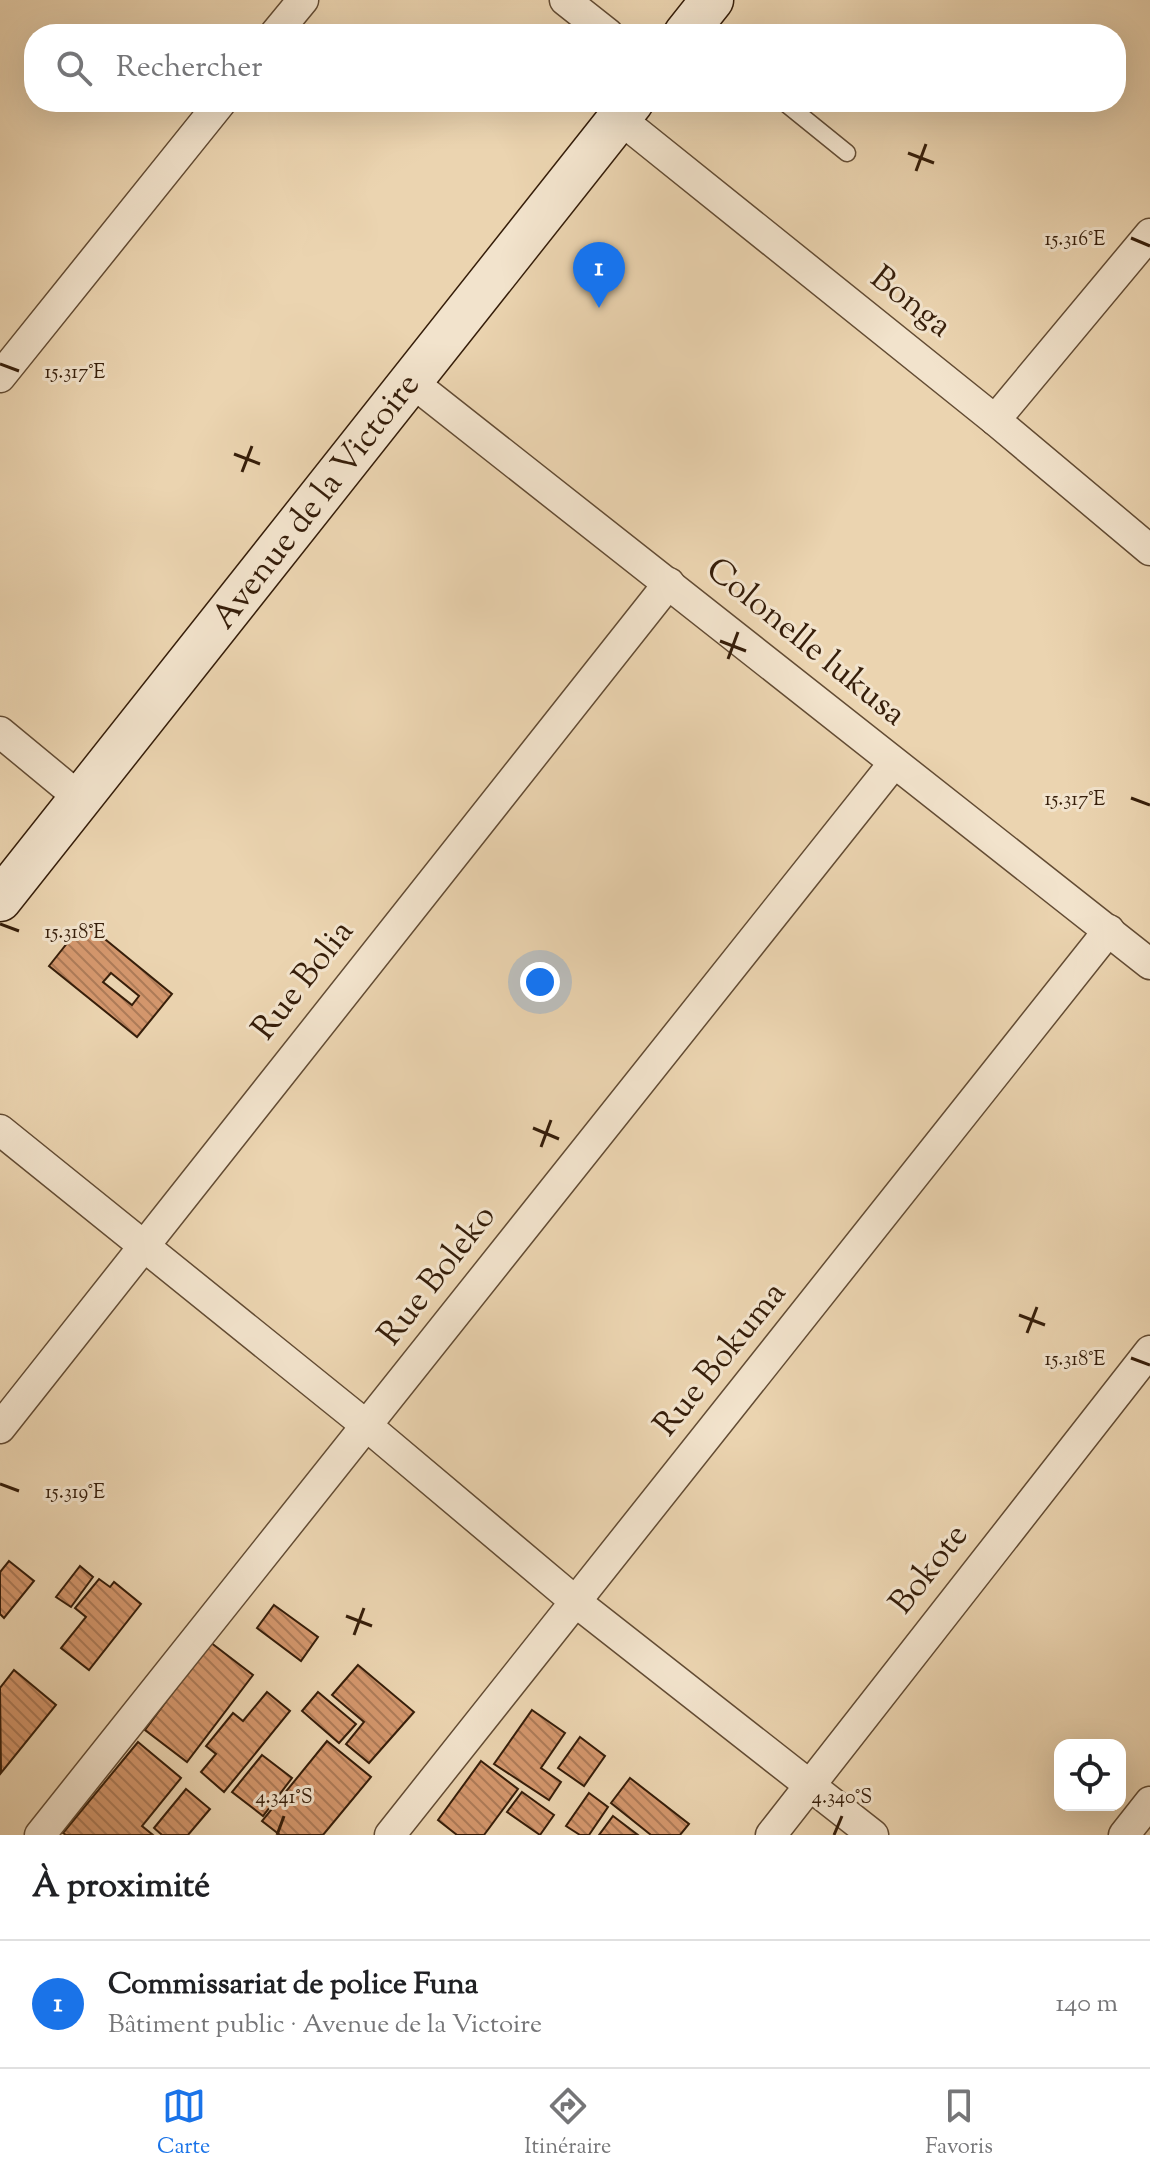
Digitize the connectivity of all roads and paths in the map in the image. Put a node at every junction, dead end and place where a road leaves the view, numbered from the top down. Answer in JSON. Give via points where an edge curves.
{"nodes":[{"id":1,"x":303,"y":0,"type":"edge"},
{"id":2,"x":565,"y":0,"type":"edge"},
{"id":3,"x":283,"y":24,"type":"edge"},
{"id":4,"x":595,"y":24,"type":"edge"},
{"id":5,"x":213,"y":112,"type":"edge"},
{"id":6,"x":623,"y":112,"type":"edge"},
{"id":7,"x":627,"y":112,"type":"edge"},
{"id":8,"x":796,"y":112,"type":"edge"},
{"id":9,"x":847,"y":153,"type":"dead end"},
{"id":10,"x":1150,"y":234,"type":"edge"},
{"id":11,"x":0,"y":377,"type":"edge"},
{"id":12,"x":412,"y":382,"type":"junction"},
{"id":13,"x":995,"y":420,"type":"junction"},
{"id":14,"x":1150,"y":550,"type":"edge"},
{"id":15,"x":669,"y":583,"type":"junction"},
{"id":16,"x":0,"y":732,"type":"edge"},
{"id":17,"x":894,"y":763,"type":"junction"},
{"id":18,"x":81,"y":799,"type":"junction"},
{"id":19,"x":0,"y":900,"type":"edge"},
{"id":20,"x":1109,"y":930,"type":"junction"},
{"id":21,"x":1150,"y":964,"type":"edge"},
{"id":22,"x":0,"y":1130,"type":"edge"},
{"id":23,"x":145,"y":1245,"type":"junction"},
{"id":24,"x":1150,"y":1351,"type":"edge"},
{"id":25,"x":367,"y":1426,"type":"junction"},
{"id":26,"x":0,"y":1428,"type":"edge"},
{"id":27,"x":576,"y":1602,"type":"junction"},
{"id":28,"x":810,"y":1785,"type":"junction"},
{"id":29,"x":1150,"y":1802,"type":"edge"},
{"id":30,"x":40,"y":1835,"type":"edge"},
{"id":31,"x":390,"y":1835,"type":"edge"},
{"id":32,"x":771,"y":1835,"type":"edge"},
{"id":33,"x":873,"y":1835,"type":"edge"},
{"id":34,"x":1124,"y":1835,"type":"edge"}],
"edges":[{"from":1,"to":3,"type":"street"},
{"from":2,"to":4,"type":"street"},
{"from":5,"to":11,"type":"street"},
{"from":6,"to":12,"type":"main road","name":"Avenue de la Victoire"},
{"from":7,"to":13,"type":"street","name":"Bonga"},
{"from":8,"to":9,"type":"lane"},
{"from":10,"to":13,"type":"street"},
{"from":12,"to":15,"type":"street","name":"Colonelle lukusa"},
{"from":12,"to":18,"type":"main road","name":"Avenue de la Victoire"},
{"from":13,"to":14,"type":"street","name":"Bonga"},
{"from":15,"to":17,"type":"street","name":"Colonelle lukusa"},
{"from":15,"to":23,"type":"street","name":"Rue Bolia"},
{"from":16,"to":18,"type":"street"},
{"from":17,"to":20,"type":"street","name":"Colonelle lukusa"},
{"from":17,"to":25,"type":"street","name":"Rue Boleko"},
{"from":18,"to":19,"type":"main road","name":"Avenue de la Victoire"},
{"from":20,"to":21,"type":"street","name":"Colonelle lukusa"},
{"from":20,"to":27,"type":"street","name":"Rue Bokuma"},
{"from":22,"to":23,"type":"street"},
{"from":23,"to":25,"type":"street"},
{"from":23,"to":26,"type":"street","name":"Rue Bolia"},
{"from":24,"to":28,"type":"street","name":"Bokote"},
{"from":25,"to":27,"type":"street"},
{"from":25,"to":30,"type":"street","name":"Rue Boleko"},
{"from":27,"to":28,"type":"street"},
{"from":27,"to":31,"type":"street","name":"Rue Bokuma"},
{"from":28,"to":32,"type":"street","name":"Bokote"},
{"from":28,"to":33,"type":"street"},
{"from":29,"to":34,"type":"street"}]}
